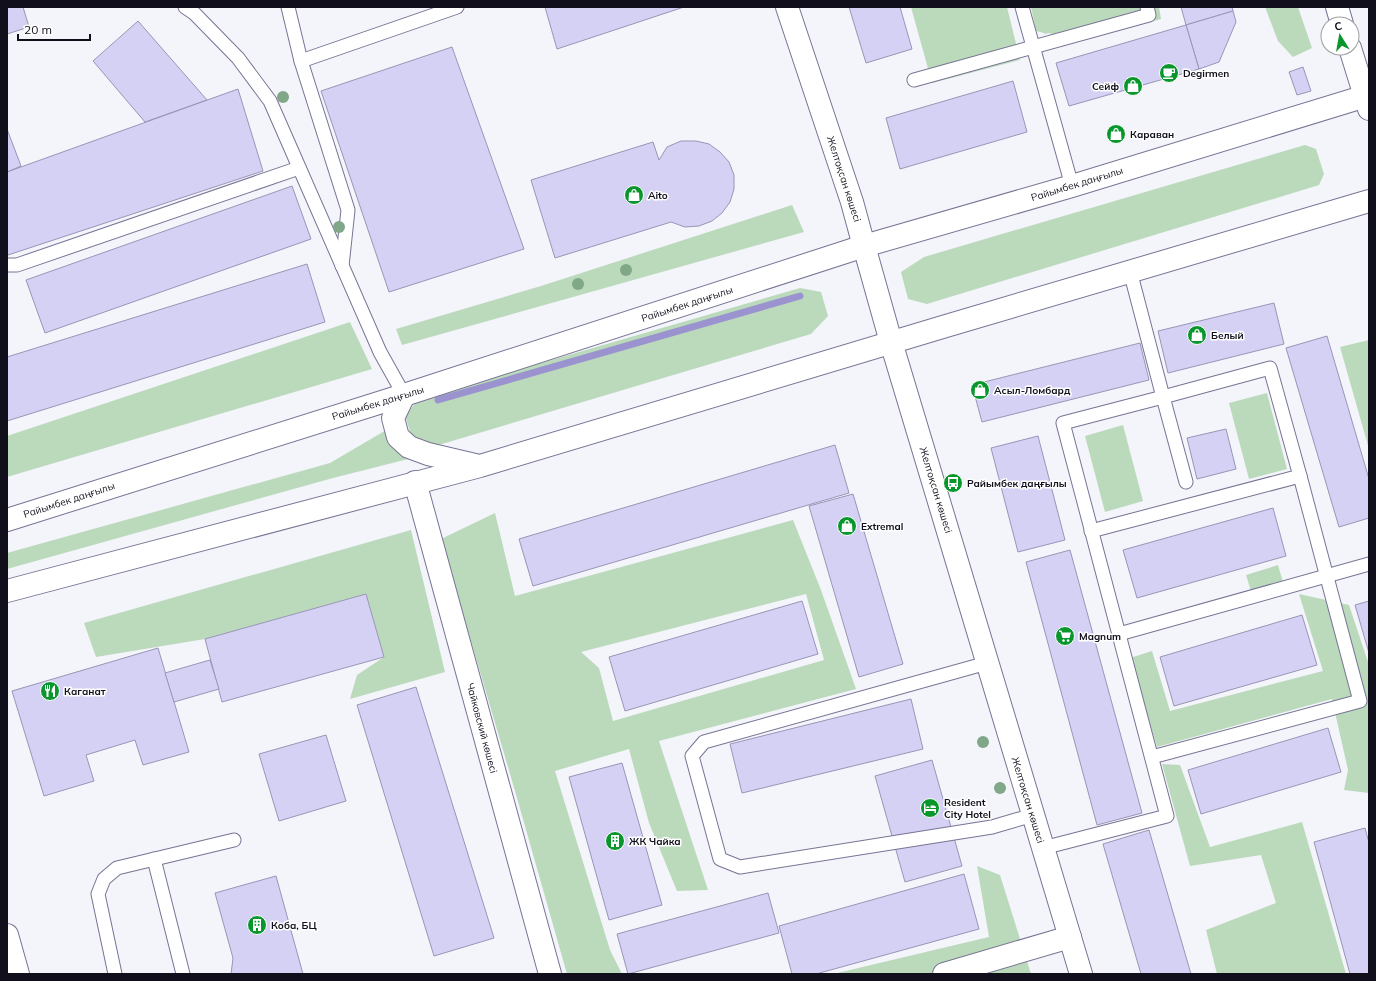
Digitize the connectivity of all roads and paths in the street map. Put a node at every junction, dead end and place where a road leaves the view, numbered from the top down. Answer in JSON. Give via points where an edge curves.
{"nodes":[{"id":1,"x":185,"y":7,"type":"edge"},
{"id":2,"x":288,"y":7,"type":"edge"},
{"id":3,"x":457,"y":7,"type":"edge"},
{"id":4,"x":787,"y":7,"type":"edge"},
{"id":5,"x":1022,"y":7,"type":"edge"},
{"id":6,"x":1147,"y":7,"type":"edge"},
{"id":7,"x":439,"y":10,"type":"edge"},
{"id":8,"x":1034,"y":47,"type":"junction"},
{"id":9,"x":1353,"y":56,"type":"edge"},
{"id":10,"x":301,"y":61,"type":"junction"},
{"id":11,"x":914,"y":80,"type":"dead end"},
{"id":12,"x":1368,"y":100,"type":"edge"},
{"id":13,"x":299,"y":168,"type":"junction"},
{"id":14,"x":1072,"y":186,"type":"junction"},
{"id":15,"x":1369,"y":202,"type":"edge"},
{"id":16,"x":864,"y":246,"type":"junction"},
{"id":17,"x":7,"y":265,"type":"edge"},
{"id":18,"x":342,"y":266,"type":"junction"},
{"id":19,"x":1130,"y":271,"type":"junction"},
{"id":20,"x":891,"y":342,"type":"junction"},
{"id":21,"x":404,"y":395,"type":"junction"},
{"id":22,"x":1163,"y":397,"type":"junction"},
{"id":23,"x":480,"y":466,"type":"junction"},
{"id":24,"x":1300,"y":476,"type":"junction"},
{"id":25,"x":415,"y":482,"type":"junction"},
{"id":26,"x":1186,"y":482,"type":"dead end"},
{"id":27,"x":7,"y":520,"type":"edge"},
{"id":28,"x":1092,"y":531,"type":"junction"},
{"id":29,"x":1369,"y":564,"type":"edge"},
{"id":30,"x":1327,"y":576,"type":"junction"},
{"id":31,"x":7,"y":591,"type":"edge"},
{"id":32,"x":1119,"y":634,"type":"junction"},
{"id":33,"x":988,"y":663,"type":"junction"},
{"id":34,"x":1152,"y":757,"type":"junction"},
{"id":35,"x":1033,"y":814,"type":"junction"},
{"id":36,"x":234,"y":840,"type":"dead end"},
{"id":37,"x":1043,"y":848,"type":"junction"},
{"id":38,"x":154,"y":859,"type":"junction"},
{"id":39,"x":7,"y":935,"type":"edge"},
{"id":40,"x":1070,"y":937,"type":"junction"},
{"id":41,"x":18,"y":974,"type":"edge"},
{"id":42,"x":115,"y":974,"type":"edge"},
{"id":43,"x":183,"y":974,"type":"edge"},
{"id":44,"x":550,"y":974,"type":"edge"},
{"id":45,"x":944,"y":974,"type":"edge"},
{"id":46,"x":1081,"y":974,"type":"edge"}],
"edges":[{"from":1,"to":13,"type":"lane","via":[[238,58],[270,101]]},
{"from":2,"to":10,"type":"lane"},
{"from":3,"to":7,"type":"lane"},
{"from":4,"to":16,"type":"main road","name":"Желтоқсан көшесі","via":[[852,202]]},
{"from":5,"to":8,"type":"lane"},
{"from":6,"to":8,"type":"lane","via":[[1149,15]]},
{"from":7,"to":10,"type":"lane"},
{"from":8,"to":11,"type":"lane"},
{"from":8,"to":14,"type":"lane"},
{"from":9,"to":12,"type":"main road"},
{"from":10,"to":18,"type":"lane","via":[[348,210]]},
{"from":12,"to":14,"type":"main road","name":"Райымбек даңғылы"},
{"from":13,"to":17,"type":"lane","via":[[17,266]]},
{"from":13,"to":18,"type":"lane"},
{"from":14,"to":16,"type":"main road","name":"Райымбек даңғылы"},
{"from":15,"to":19,"type":"main road"},
{"from":16,"to":20,"type":"main road","name":"Желтоқсан көшесі"},
{"from":16,"to":21,"type":"main road","name":"Райымбек даңғылы"},
{"from":18,"to":21,"type":"lane","via":[[380,352]]},
{"from":19,"to":20,"type":"main road"},
{"from":19,"to":22,"type":"lane"},
{"from":20,"to":23,"type":"main road"},
{"from":20,"to":33,"type":"main road","name":"Желтоқсан көшесі"},
{"from":21,"to":23,"type":"main road","via":[[393,418],[398,437],[409,448]]},
{"from":21,"to":27,"type":"main road","name":"Райымбек даңғылы"},
{"from":22,"to":24,"type":"lane","via":[[1270,368]]},
{"from":22,"to":26,"type":"lane"},
{"from":22,"to":28,"type":"lane","via":[[1063,423]]},
{"from":23,"to":25,"type":"main road"},
{"from":24,"to":28,"type":"lane"},
{"from":24,"to":30,"type":"lane"},
{"from":25,"to":31,"type":"main road"},
{"from":25,"to":44,"type":"main road","name":"Чайковский көшесі"},
{"from":28,"to":32,"type":"lane"},
{"from":29,"to":30,"type":"lane"},
{"from":30,"to":32,"type":"lane"},
{"from":30,"to":34,"type":"lane","via":[[1360,701]]},
{"from":32,"to":34,"type":"lane"},
{"from":33,"to":35,"type":"main road","name":"Желтоқсан көшесі"},
{"from":33,"to":35,"type":"lane","via":[[704,742],[692,756],[720,859],[740,867],[992,827]]},
{"from":34,"to":37,"type":"lane","via":[[1166,816]]},
{"from":35,"to":37,"type":"main road","name":"Желтоқсан көшесі"},
{"from":36,"to":38,"type":"lane"},
{"from":37,"to":40,"type":"main road","name":"Желтоқсан көшесі"},
{"from":38,"to":42,"type":"lane","via":[[117,868],[104,879],[98,894]]},
{"from":38,"to":43,"type":"lane"},
{"from":39,"to":41,"type":"main road"},
{"from":40,"to":45,"type":"main road"},
{"from":40,"to":46,"type":"main road","name":"Желтоқсан көшесі"}]}
